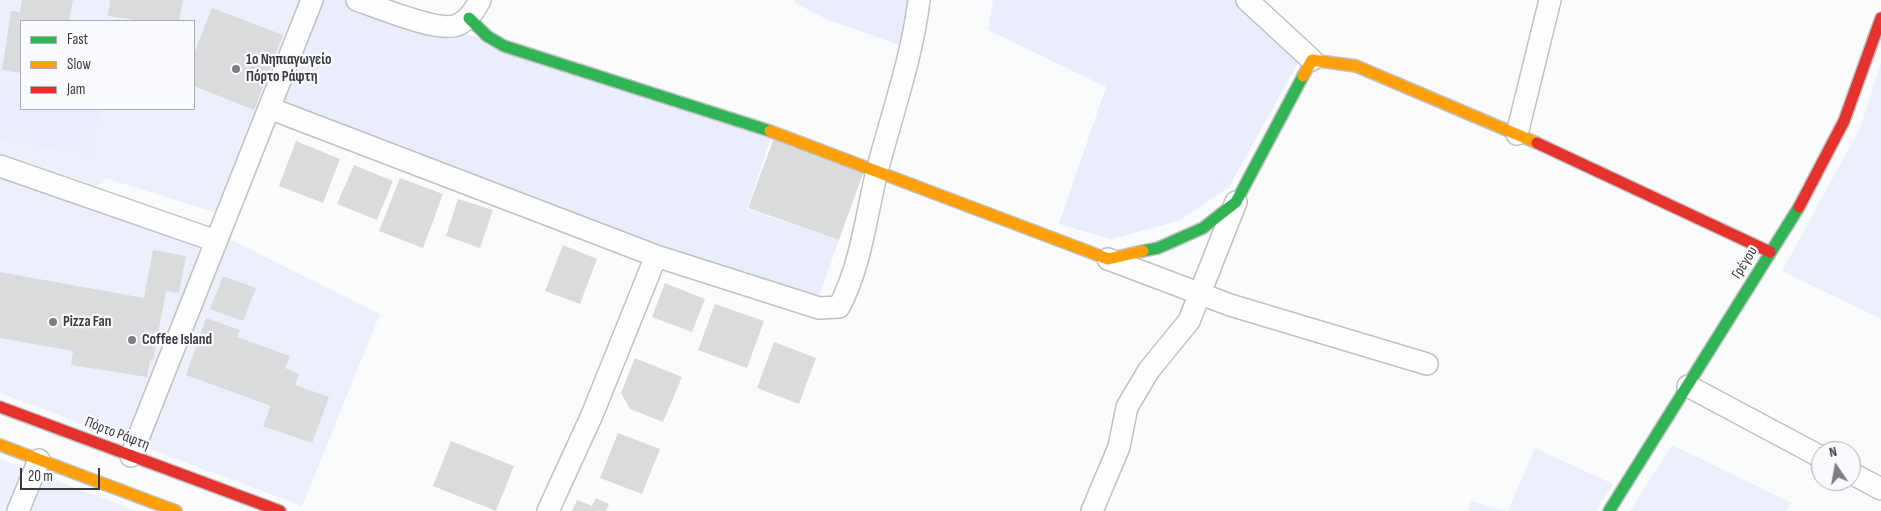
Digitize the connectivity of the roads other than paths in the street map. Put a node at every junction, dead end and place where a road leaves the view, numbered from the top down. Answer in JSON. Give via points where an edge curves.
{"nodes":[{"id":1,"x":312,"y":0,"type":"edge"},
{"id":2,"x":357,"y":0,"type":"edge"},
{"id":3,"x":919,"y":0,"type":"edge"},
{"id":4,"x":1247,"y":0,"type":"edge"},
{"id":5,"x":1550,"y":0,"type":"edge"},
{"id":6,"x":474,"y":9,"type":"edge"},
{"id":7,"x":1881,"y":18,"type":"edge"},
{"id":8,"x":1312,"y":60,"type":"junction"},
{"id":9,"x":270,"y":108,"type":"junction"},
{"id":10,"x":1517,"y":134,"type":"junction"},
{"id":11,"x":0,"y":166,"type":"edge"},
{"id":12,"x":878,"y":170,"type":"junction"},
{"id":13,"x":1236,"y":202,"type":"junction"},
{"id":14,"x":216,"y":241,"type":"junction"},
{"id":15,"x":1770,"y":252,"type":"junction"},
{"id":16,"x":656,"y":256,"type":"junction"},
{"id":17,"x":1108,"y":259,"type":"junction"},
{"id":18,"x":1200,"y":294,"type":"junction"},
{"id":19,"x":1427,"y":364,"type":"dead end"},
{"id":20,"x":1688,"y":386,"type":"junction"},
{"id":21,"x":0,"y":407,"type":"edge"},
{"id":22,"x":0,"y":445,"type":"edge"},
{"id":23,"x":1811,"y":452,"type":"edge"},
{"id":24,"x":131,"y":456,"type":"junction"},
{"id":25,"x":39,"y":460,"type":"junction"},
{"id":26,"x":1861,"y":478,"type":"edge"},
{"id":27,"x":1881,"y":489,"type":"edge"},
{"id":28,"x":18,"y":511,"type":"edge"},
{"id":29,"x":176,"y":511,"type":"edge"},
{"id":30,"x":280,"y":511,"type":"edge"},
{"id":31,"x":548,"y":511,"type":"edge"},
{"id":32,"x":1092,"y":511,"type":"edge"},
{"id":33,"x":1609,"y":511,"type":"edge"}],
"edges":[{"from":1,"to":9,"type":"street"},
{"from":2,"to":6,"type":"street","via":[[440,27],[456,26]]},
{"from":3,"to":12,"type":"street","via":[[916,30]]},
{"from":4,"to":8,"type":"street"},
{"from":5,"to":10,"type":"street"},
{"from":6,"to":12,"type":"street","via":[[487,36],[504,46],[791,138]]},
{"from":7,"to":15,"type":"street","name":"Γρέγου","via":[[1844,121],[1802,202]]},
{"from":8,"to":10,"type":"street","via":[[1332,60],[1356,66]]},
{"from":8,"to":13,"type":"street"},
{"from":9,"to":14,"type":"street"},
{"from":9,"to":16,"type":"street"},
{"from":10,"to":15,"type":"street"},
{"from":11,"to":14,"type":"street"},
{"from":12,"to":16,"type":"street","via":[[848,290],[840,307],[819,308]]},
{"from":12,"to":17,"type":"street"},
{"from":13,"to":17,"type":"street","via":[[1203,228],[1158,248]]},
{"from":13,"to":18,"type":"street"},
{"from":14,"to":24,"type":"street"},
{"from":15,"to":20,"type":"street","name":"Γρέγου"},
{"from":16,"to":31,"type":"street","via":[[592,415]]},
{"from":17,"to":18,"type":"street"},
{"from":18,"to":19,"type":"street"},
{"from":18,"to":32,"type":"street","via":[[1189,321],[1149,370],[1127,407],[1119,447]]},
{"from":20,"to":23,"type":"street"},
{"from":20,"to":33,"type":"street","name":"Γρέγου"},
{"from":21,"to":24,"type":"street","name":"Πόρτο Ράφτη"},
{"from":22,"to":25,"type":"street"},
{"from":24,"to":30,"type":"street","name":"Πόρτο Ράφτη"},
{"from":25,"to":28,"type":"street"},
{"from":25,"to":29,"type":"street"},
{"from":26,"to":27,"type":"street"}]}
